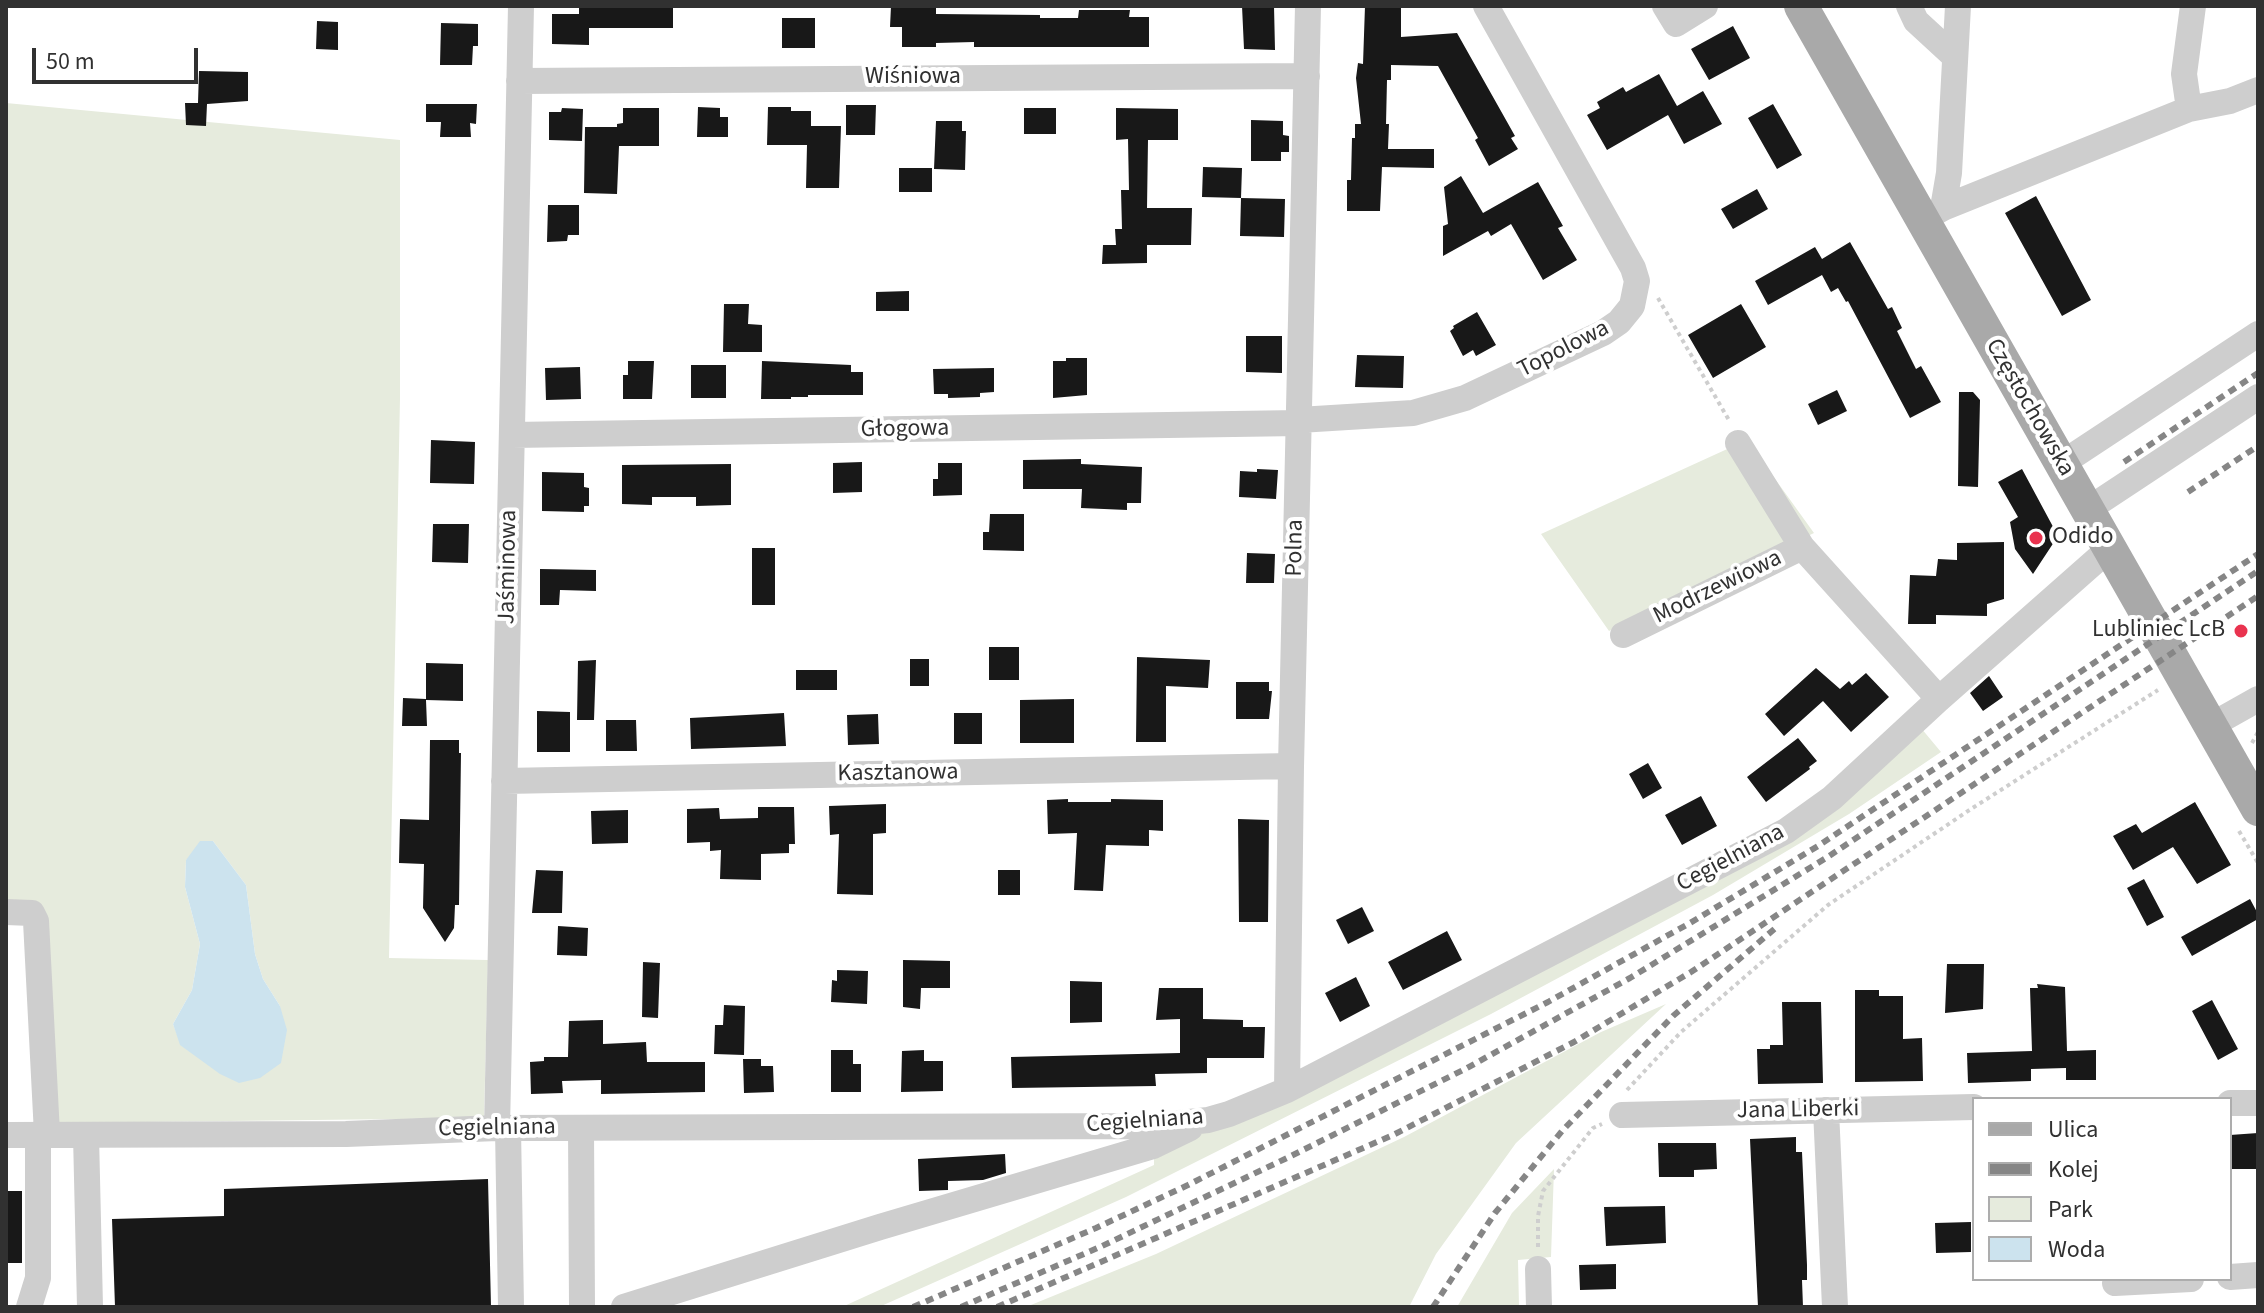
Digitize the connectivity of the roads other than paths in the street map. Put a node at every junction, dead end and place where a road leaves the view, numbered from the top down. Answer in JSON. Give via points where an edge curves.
{"nodes":[{"id":1,"x":521,"y":6,"type":"edge"},
{"id":2,"x":1308,"y":6,"type":"edge"},
{"id":3,"x":1486,"y":6,"type":"edge"},
{"id":4,"x":1665,"y":6,"type":"edge"},
{"id":5,"x":1705,"y":6,"type":"edge"},
{"id":6,"x":1801,"y":6,"type":"edge"},
{"id":7,"x":1909,"y":6,"type":"edge"},
{"id":8,"x":1958,"y":6,"type":"edge"},
{"id":9,"x":2193,"y":6,"type":"edge"},
{"id":10,"x":1954,"y":56,"type":"junction"},
{"id":11,"x":1307,"y":76,"type":"junction"},
{"id":12,"x":519,"y":81,"type":"junction"},
{"id":13,"x":2258,"y":90,"type":"edge"},
{"id":14,"x":2189,"y":109,"type":"junction"},
{"id":15,"x":1933,"y":214,"type":"junction"},
{"id":16,"x":2258,"y":334,"type":"edge"},
{"id":17,"x":2258,"y":397,"type":"edge"},
{"id":18,"x":1299,"y":422,"type":"junction"},
{"id":19,"x":512,"y":435,"type":"junction"},
{"id":20,"x":1738,"y":443,"type":"road end"},
{"id":21,"x":2061,"y":464,"type":"junction"},
{"id":22,"x":2087,"y":510,"type":"junction"},
{"id":23,"x":1802,"y":547,"type":"junction"},
{"id":24,"x":2109,"y":549,"type":"junction"},
{"id":25,"x":1623,"y":635,"type":"dead end"},
{"id":26,"x":1939,"y":699,"type":"junction"},
{"id":27,"x":2258,"y":699,"type":"edge"},
{"id":28,"x":2210,"y":726,"type":"junction"},
{"id":29,"x":1291,"y":766,"type":"junction"},
{"id":30,"x":504,"y":781,"type":"junction"},
{"id":31,"x":2246,"y":815,"type":"edge"},
{"id":32,"x":6,"y":912,"type":"edge"},
{"id":33,"x":1287,"y":1090,"type":"junction"},
{"id":34,"x":2232,"y":1103,"type":"edge"},
{"id":35,"x":2258,"y":1103,"type":"edge"},
{"id":36,"x":1972,"y":1107,"type":"edge"},
{"id":37,"x":1616,"y":1109,"type":"road end"},
{"id":38,"x":1826,"y":1110,"type":"junction"},
{"id":39,"x":1208,"y":1120,"type":"junction"},
{"id":40,"x":503,"y":1128,"type":"junction"},
{"id":41,"x":581,"y":1128,"type":"junction"},
{"id":42,"x":42,"y":1134,"type":"junction"},
{"id":43,"x":6,"y":1135,"type":"edge"},
{"id":44,"x":86,"y":1135,"type":"junction"},
{"id":45,"x":1538,"y":1269,"type":"road end"},
{"id":46,"x":2258,"y":1275,"type":"edge"},
{"id":47,"x":2232,"y":1277,"type":"edge"},
{"id":48,"x":2153,"y":1281,"type":"edge"},
{"id":49,"x":2115,"y":1283,"type":"dead end"},
{"id":50,"x":29,"y":1307,"type":"edge"},
{"id":51,"x":90,"y":1307,"type":"edge"},
{"id":52,"x":511,"y":1307,"type":"edge"},
{"id":53,"x":582,"y":1307,"type":"edge"},
{"id":54,"x":624,"y":1307,"type":"edge"},
{"id":55,"x":1539,"y":1307,"type":"edge"},
{"id":56,"x":1835,"y":1307,"type":"edge"}],
"edges":[{"from":1,"to":12,"type":"street","name":"Jaśminowa"},
{"from":2,"to":11,"type":"street","name":"Polna"},
{"from":3,"to":18,"type":"street","name":"Topolowa","via":[[1624,249],[1637,281],[1632,306],[1610,328],[1478,393],[1413,413]]},
{"from":4,"to":5,"type":"street","via":[[1676,24]]},
{"from":6,"to":15,"type":"main road","name":"Częstochowska"},
{"from":7,"to":10,"type":"street","via":[[1916,21]]},
{"from":8,"to":10,"type":"street"},
{"from":9,"to":14,"type":"street","via":[[2184,74]]},
{"from":10,"to":15,"type":"street","via":[[1949,173]]},
{"from":11,"to":12,"type":"street","name":"Wiśniowa"},
{"from":11,"to":18,"type":"street","name":"Polna"},
{"from":12,"to":19,"type":"street","name":"Jaśminowa"},
{"from":13,"to":14,"type":"street"},
{"from":14,"to":15,"type":"street"},
{"from":15,"to":21,"type":"main road","name":"Częstochowska"},
{"from":16,"to":21,"type":"street"},
{"from":17,"to":22,"type":"street"},
{"from":18,"to":19,"type":"street","name":"Głogowa"},
{"from":18,"to":29,"type":"street","name":"Polna"},
{"from":19,"to":30,"type":"street","name":"Jaśminowa"},
{"from":20,"to":23,"type":"street"},
{"from":21,"to":22,"type":"main road","name":"Częstochowska"},
{"from":22,"to":24,"type":"main road","name":"Częstochowska"},
{"from":23,"to":25,"type":"street","name":"Modrzewiowa"},
{"from":23,"to":26,"type":"street","name":"Modrzewiowa"},
{"from":24,"to":26,"type":"street","name":"Cegielniana"},
{"from":24,"to":28,"type":"main road","name":"Częstochowska"},
{"from":26,"to":33,"type":"street","name":"Cegielniana","via":[[1832,798],[1786,831]]},
{"from":27,"to":28,"type":"street"},
{"from":28,"to":31,"type":"main road","name":"Częstochowska"},
{"from":29,"to":30,"type":"street","name":"Kasztanowa"},
{"from":29,"to":33,"type":"street","name":"Polna"},
{"from":30,"to":40,"type":"street","name":"Jaśminowa"},
{"from":32,"to":42,"type":"street","via":[[32,913],[36,921]]},
{"from":33,"to":39,"type":"street","name":"Cegielniana"},
{"from":34,"to":35,"type":"street"},
{"from":36,"to":38,"type":"street","name":"Jana Liberki"},
{"from":37,"to":38,"type":"street","name":"Jana Liberki"},
{"from":38,"to":56,"type":"street"},
{"from":39,"to":41,"type":"street","name":"Cegielniana","via":[[1122,1126]]},
{"from":39,"to":54,"type":"street","via":[[1153,1146]]},
{"from":40,"to":41,"type":"street","name":"Cegielniana"},
{"from":40,"to":44,"type":"street","name":"Cegielniana"},
{"from":40,"to":52,"type":"street","name":"Jaśminowa"},
{"from":41,"to":53,"type":"street"},
{"from":42,"to":43,"type":"street","name":"Cegielniana"},
{"from":42,"to":44,"type":"street","name":"Cegielniana"},
{"from":42,"to":50,"type":"street","via":[[38,1278]]},
{"from":44,"to":51,"type":"street"},
{"from":45,"to":55,"type":"street"},
{"from":46,"to":47,"type":"street"},
{"from":48,"to":49,"type":"street"}]}
